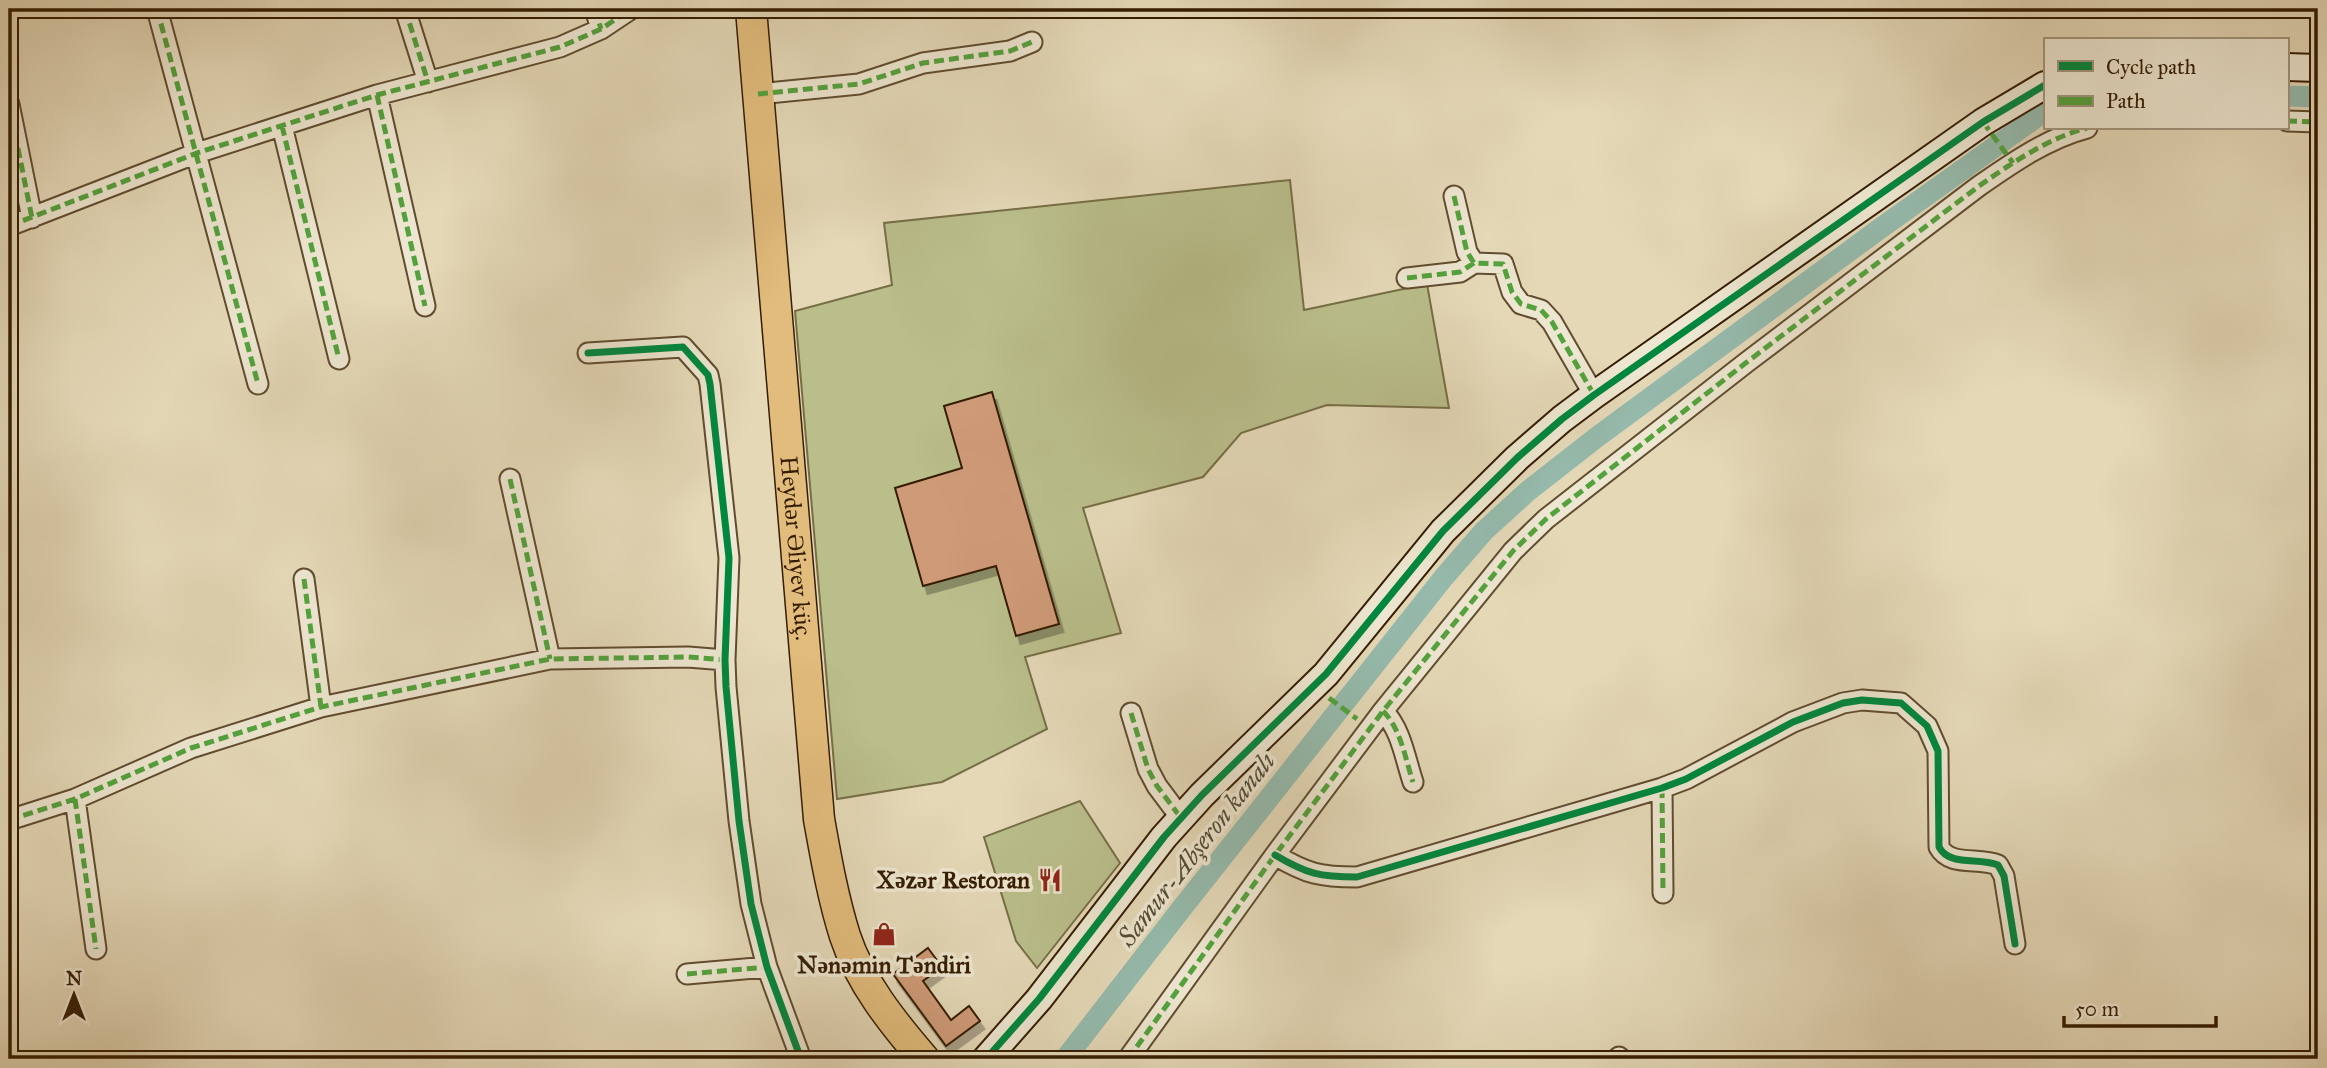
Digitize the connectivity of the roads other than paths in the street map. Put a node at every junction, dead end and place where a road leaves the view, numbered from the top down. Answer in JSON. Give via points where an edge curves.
{"nodes":[{"id":1,"x":157,"y":9,"type":"edge"},
{"id":2,"x":405,"y":9,"type":"edge"},
{"id":3,"x":595,"y":9,"type":"edge"},
{"id":4,"x":631,"y":9,"type":"edge"},
{"id":5,"x":733,"y":9,"type":"edge"},
{"id":6,"x":751,"y":9,"type":"edge"},
{"id":7,"x":601,"y":29,"type":"junction"},
{"id":8,"x":1032,"y":42,"type":"dead end"},
{"id":9,"x":2288,"y":67,"type":"edge"},
{"id":10,"x":2318,"y":68,"type":"edge"},
{"id":11,"x":428,"y":82,"type":"junction"},
{"id":12,"x":2044,"y":86,"type":"edge"},
{"id":13,"x":758,"y":94,"type":"junction"},
{"id":14,"x":377,"y":95,"type":"junction"},
{"id":15,"x":9,"y":104,"type":"edge"},
{"id":16,"x":2288,"y":121,"type":"edge"},
{"id":17,"x":2318,"y":122,"type":"edge"},
{"id":18,"x":282,"y":125,"type":"junction"},
{"id":19,"x":2082,"y":130,"type":"edge"},
{"id":20,"x":197,"y":153,"type":"junction"},
{"id":21,"x":1454,"y":196,"type":"dead end"},
{"id":22,"x":32,"y":218,"type":"junction"},
{"id":23,"x":9,"y":226,"type":"edge"},
{"id":24,"x":1474,"y":263,"type":"junction"},
{"id":25,"x":1407,"y":278,"type":"dead end"},
{"id":26,"x":425,"y":306,"type":"dead end"},
{"id":27,"x":588,"y":353,"type":"dead end"},
{"id":28,"x":339,"y":359,"type":"dead end"},
{"id":29,"x":258,"y":384,"type":"dead end"},
{"id":30,"x":1594,"y":395,"type":"junction"},
{"id":31,"x":510,"y":479,"type":"dead end"},
{"id":32,"x":304,"y":579,"type":"dead end"},
{"id":33,"x":550,"y":659,"type":"junction"},
{"id":34,"x":724,"y":660,"type":"junction"},
{"id":35,"x":321,"y":707,"type":"junction"},
{"id":36,"x":1383,"y":711,"type":"junction"},
{"id":37,"x":1131,"y":713,"type":"dead end"},
{"id":38,"x":1413,"y":782,"type":"dead end"},
{"id":39,"x":1662,"y":788,"type":"junction"},
{"id":40,"x":75,"y":799,"type":"junction"},
{"id":41,"x":1181,"y":818,"type":"junction"},
{"id":42,"x":9,"y":820,"type":"edge"},
{"id":43,"x":1275,"y":855,"type":"junction"},
{"id":44,"x":1663,"y":893,"type":"dead end"},
{"id":45,"x":2015,"y":944,"type":"dead end"},
{"id":46,"x":96,"y":949,"type":"dead end"},
{"id":47,"x":767,"y":967,"type":"junction"},
{"id":48,"x":687,"y":974,"type":"dead end"},
{"id":49,"x":801,"y":1059,"type":"edge"},
{"id":50,"x":900,"y":1059,"type":"edge"},
{"id":51,"x":924,"y":1059,"type":"edge"},
{"id":52,"x":986,"y":1059,"type":"edge"},
{"id":53,"x":1128,"y":1059,"type":"edge"}],
"edges":[{"from":1,"to":20,"type":"street"},
{"from":2,"to":11,"type":"street"},
{"from":3,"to":7,"type":"street"},
{"from":4,"to":7,"type":"street"},
{"from":5,"to":50,"type":"main road","name":"Heydər Əliyev küç.","via":[[800,820],[828,943],[869,1020]]},
{"from":6,"to":13,"type":"main road","name":"Heydər Əliyev küç."},
{"from":7,"to":11,"type":"street","via":[[560,47]]},
{"from":8,"to":13,"type":"street","via":[[1010,51],[923,63],[859,84]]},
{"from":9,"to":10,"type":"street"},
{"from":11,"to":14,"type":"street"},
{"from":12,"to":30,"type":"street","via":[[1983,122]]},
{"from":13,"to":51,"type":"main road","name":"Heydər Əliyev küç.","via":[[819,819],[846,938],[870,987]]},
{"from":14,"to":18,"type":"street"},
{"from":14,"to":26,"type":"street"},
{"from":15,"to":22,"type":"street"},
{"from":16,"to":17,"type":"street"},
{"from":18,"to":20,"type":"street"},
{"from":18,"to":28,"type":"street"},
{"from":19,"to":36,"type":"street","via":[[2013,163],[1979,186],[1546,519],[1513,551]]},
{"from":20,"to":22,"type":"street"},
{"from":20,"to":29,"type":"street"},
{"from":21,"to":24,"type":"street","via":[[1467,252]]},
{"from":22,"to":23,"type":"street"},
{"from":24,"to":25,"type":"street","via":[[1460,272]]},
{"from":24,"to":30,"type":"street","via":[[1503,264],[1512,292],[1521,304],[1541,310],[1552,322]]},
{"from":27,"to":34,"type":"street","via":[[683,347],[708,375],[729,558]]},
{"from":30,"to":41,"type":"street","via":[[1517,458],[1443,531],[1326,674]]},
{"from":31,"to":33,"type":"street"},
{"from":32,"to":35,"type":"street"},
{"from":33,"to":34,"type":"street"},
{"from":33,"to":35,"type":"street"},
{"from":34,"to":47,"type":"street","via":[[738,821],[751,905]]},
{"from":35,"to":40,"type":"street","via":[[191,748]]},
{"from":36,"to":38,"type":"street","via":[[1397,731]]},
{"from":36,"to":43,"type":"street"},
{"from":37,"to":41,"type":"street","via":[[1148,769]]},
{"from":39,"to":43,"type":"street","via":[[1357,877],[1301,871]]},
{"from":39,"to":44,"type":"street"},
{"from":39,"to":45,"type":"street","via":[[1843,702],[1901,703],[1927,726],[1938,751],[1939,847],[1950,859],[1998,865],[2004,876]]},
{"from":40,"to":42,"type":"street"},
{"from":40,"to":46,"type":"street"},
{"from":41,"to":52,"type":"street"},
{"from":43,"to":53,"type":"street"},
{"from":47,"to":48,"type":"street"},
{"from":47,"to":49,"type":"street"}]}
